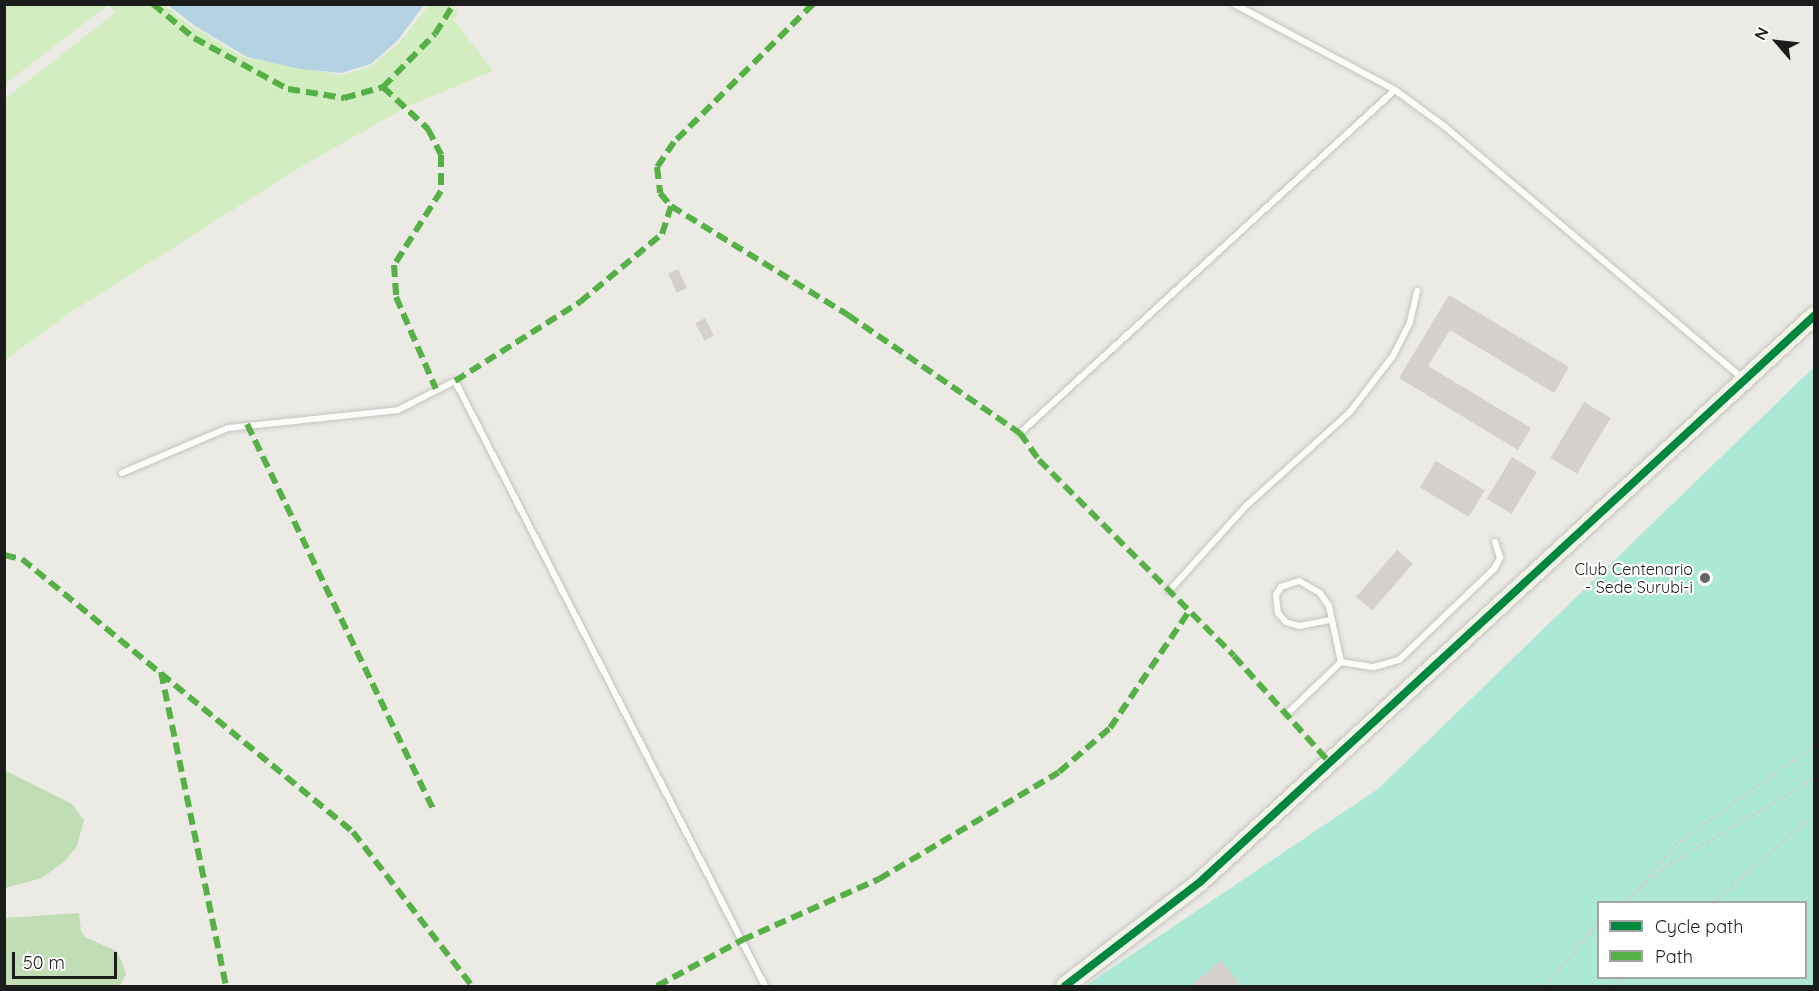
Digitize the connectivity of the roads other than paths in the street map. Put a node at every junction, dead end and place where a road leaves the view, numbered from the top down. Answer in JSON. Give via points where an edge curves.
{"nodes":[{"id":1,"x":1234,"y":4,"type":"edge"},
{"id":2,"x":1395,"y":90,"type":"junction"},
{"id":3,"x":1417,"y":291,"type":"dead end"},
{"id":4,"x":1815,"y":316,"type":"edge"},
{"id":5,"x":1745,"y":380,"type":"junction"},
{"id":6,"x":1020,"y":433,"type":"dead end"},
{"id":7,"x":122,"y":472,"type":"dead end"},
{"id":8,"x":1495,"y":542,"type":"dead end"},
{"id":9,"x":1169,"y":591,"type":"dead end"},
{"id":10,"x":1329,"y":620,"type":"junction"},
{"id":11,"x":1341,"y":662,"type":"junction"},
{"id":12,"x":1288,"y":713,"type":"dead end"},
{"id":13,"x":765,"y":987,"type":"edge"},
{"id":14,"x":1065,"y":987,"type":"edge"}],
"edges":[{"from":1,"to":2,"type":"lane"},
{"from":2,"to":5,"type":"lane","via":[[1444,126]]},
{"from":2,"to":6,"type":"lane"},
{"from":3,"to":9,"type":"lane","via":[[1410,322],[1393,356],[1350,412],[1246,506]]},
{"from":4,"to":5,"type":"street"},
{"from":5,"to":14,"type":"street","via":[[1200,882]]},
{"from":7,"to":13,"type":"lane","via":[[228,428],[398,410],[455,381]]},
{"from":8,"to":11,"type":"lane","via":[[1500,558],[1494,569],[1399,660],[1374,667]]},
{"from":10,"to":10,"type":"lane","via":[[1299,626],[1286,622],[1278,613],[1276,595],[1290,583],[1299,581],[1313,586],[1329,606]]},
{"from":10,"to":11,"type":"lane"},
{"from":11,"to":12,"type":"lane"}]}
